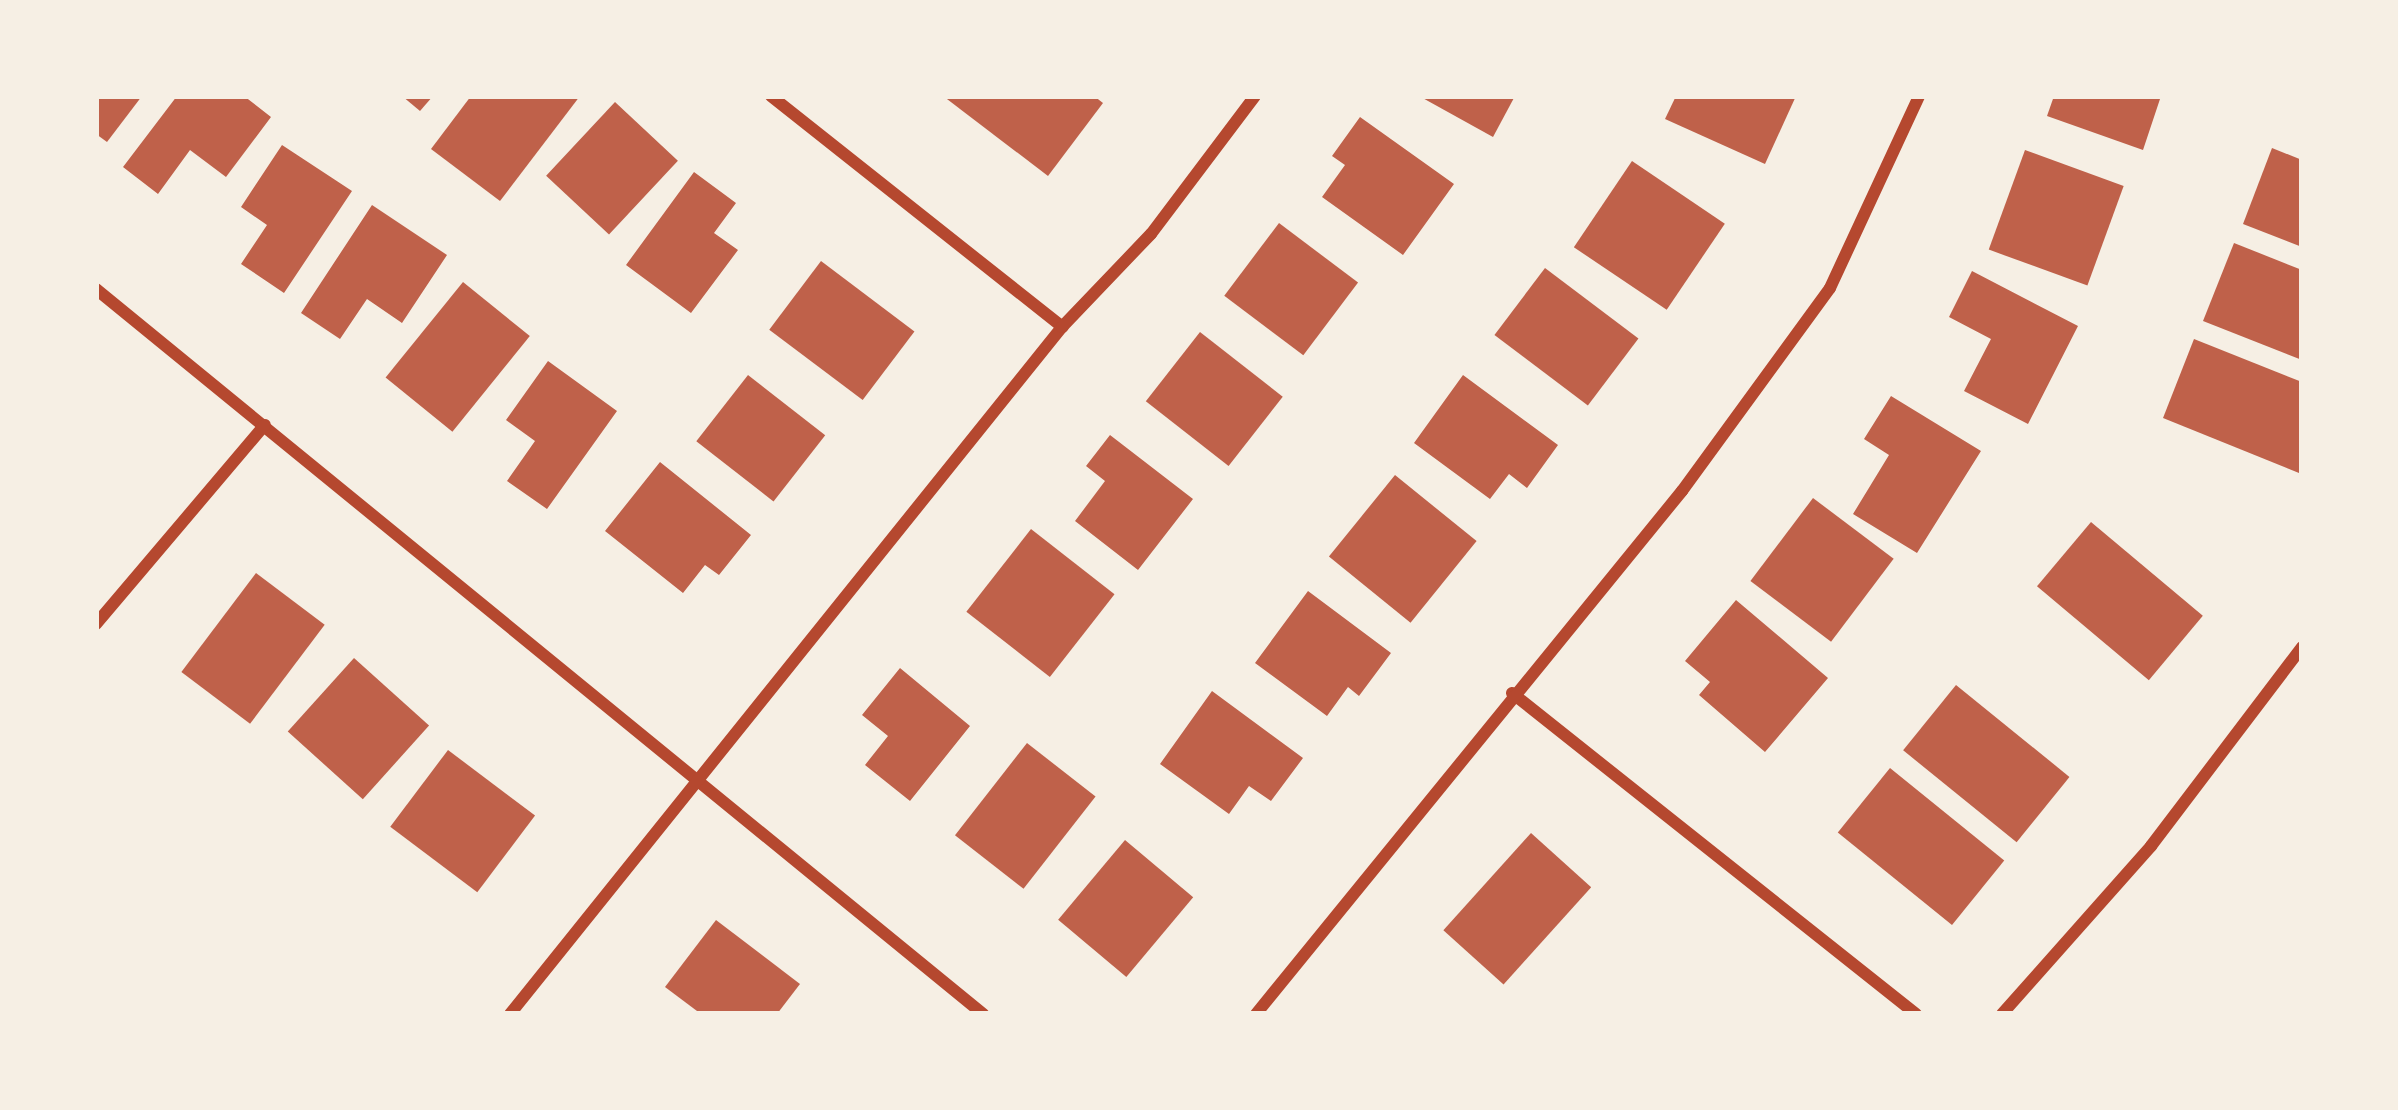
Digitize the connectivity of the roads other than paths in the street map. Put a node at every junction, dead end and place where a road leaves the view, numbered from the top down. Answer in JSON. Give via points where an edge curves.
{"nodes":[{"id":1,"x":771,"y":96,"type":"edge"},
{"id":2,"x":1255,"y":96,"type":"edge"},
{"id":3,"x":1919,"y":96,"type":"edge"},
{"id":4,"x":96,"y":289,"type":"edge"},
{"id":5,"x":1062,"y":327,"type":"junction"},
{"id":6,"x":265,"y":425,"type":"junction"},
{"id":7,"x":96,"y":624,"type":"edge"},
{"id":8,"x":2302,"y":647,"type":"edge"},
{"id":9,"x":1512,"y":693,"type":"junction"},
{"id":10,"x":698,"y":782,"type":"junction"},
{"id":11,"x":511,"y":1014,"type":"edge"},
{"id":12,"x":983,"y":1014,"type":"edge"},
{"id":13,"x":1256,"y":1014,"type":"edge"},
{"id":14,"x":1916,"y":1014,"type":"edge"},
{"id":15,"x":2002,"y":1014,"type":"edge"}],
"edges":[{"from":1,"to":5,"type":"street"},
{"from":2,"to":5,"type":"street","via":[[1151,234]]},
{"from":3,"to":9,"type":"street","via":[[1830,288],[1682,490]]},
{"from":4,"to":6,"type":"street"},
{"from":5,"to":10,"type":"street"},
{"from":6,"to":7,"type":"street"},
{"from":6,"to":10,"type":"street"},
{"from":8,"to":15,"type":"street","via":[[2151,846]]},
{"from":9,"to":13,"type":"street"},
{"from":9,"to":14,"type":"street"},
{"from":10,"to":11,"type":"street"},
{"from":10,"to":12,"type":"street"}]}
